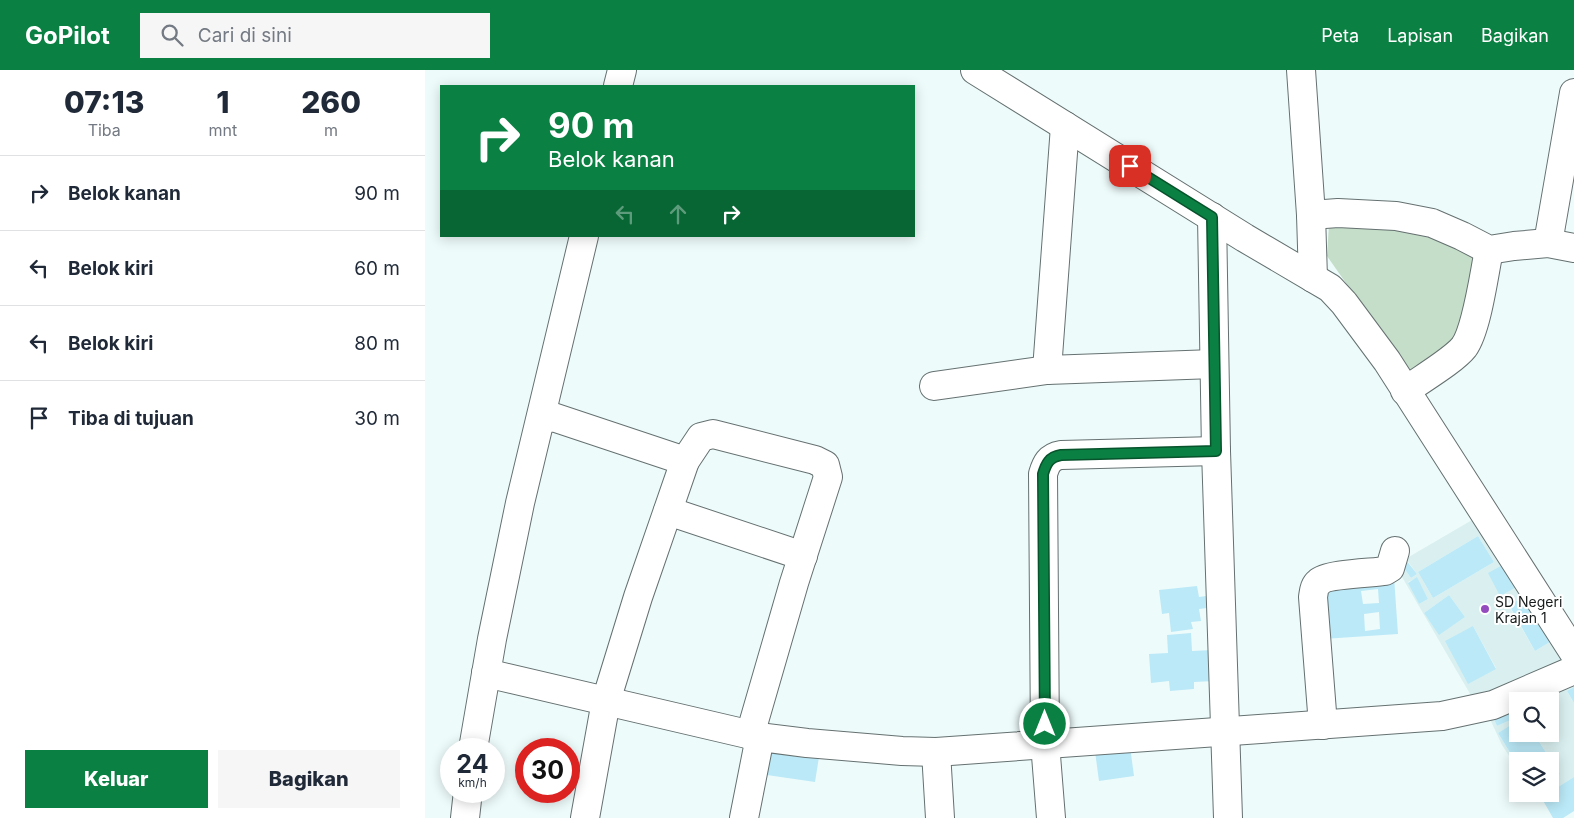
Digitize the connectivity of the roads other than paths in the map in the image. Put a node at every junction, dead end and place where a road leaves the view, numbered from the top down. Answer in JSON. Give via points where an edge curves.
{"nodes":[{"id":1,"x":622,"y":70,"type":"edge"},
{"id":2,"x":975,"y":70,"type":"edge"},
{"id":3,"x":1301,"y":70,"type":"edge"},
{"id":4,"x":618,"y":85,"type":"edge"},
{"id":5,"x":1573,"y":100,"type":"edge"},
{"id":6,"x":1065,"y":126,"type":"junction"},
{"id":7,"x":1311,"y":215,"type":"junction"},
{"id":8,"x":1212,"y":217,"type":"junction"},
{"id":9,"x":584,"y":237,"type":"edge"},
{"id":10,"x":1561,"y":246,"type":"edge"},
{"id":11,"x":1489,"y":250,"type":"junction"},
{"id":12,"x":1313,"y":278,"type":"junction"},
{"id":13,"x":1214,"y":364,"type":"junction"},
{"id":14,"x":1047,"y":370,"type":"junction"},
{"id":15,"x":934,"y":386,"type":"dead end"},
{"id":16,"x":1405,"y":391,"type":"junction"},
{"id":17,"x":541,"y":420,"type":"junction"},
{"id":18,"x":1216,"y":451,"type":"junction"},
{"id":19,"x":685,"y":461,"type":"junction"},
{"id":20,"x":668,"y":511,"type":"junction"},
{"id":21,"x":1395,"y":551,"type":"dead end"},
{"id":22,"x":803,"y":556,"type":"junction"},
{"id":23,"x":1574,"y":653,"type":"edge"},
{"id":24,"x":1574,"y":670,"type":"edge"},
{"id":25,"x":486,"y":672,"type":"junction"},
{"id":26,"x":606,"y":701,"type":"junction"},
{"id":27,"x":1323,"y":725,"type":"junction"},
{"id":28,"x":1226,"y":731,"type":"junction"},
{"id":29,"x":755,"y":736,"type":"junction"},
{"id":30,"x":475,"y":738,"type":"edge"},
{"id":31,"x":1045,"y":743,"type":"junction"},
{"id":32,"x":936,"y":752,"type":"junction"},
{"id":33,"x":467,"y":803,"type":"edge"},
{"id":34,"x":465,"y":818,"type":"edge"},
{"id":35,"x":585,"y":818,"type":"edge"},
{"id":36,"x":743,"y":818,"type":"edge"},
{"id":37,"x":940,"y":818,"type":"edge"},
{"id":38,"x":1051,"y":818,"type":"edge"},
{"id":39,"x":1228,"y":818,"type":"edge"}],
"edges":[{"from":1,"to":4,"type":"street"},
{"from":2,"to":6,"type":"street"},
{"from":3,"to":7,"type":"street"},
{"from":5,"to":10,"type":"street"},
{"from":6,"to":8,"type":"street"},
{"from":6,"to":14,"type":"street"},
{"from":7,"to":11,"type":"street","via":[[1396,216],[1432,223]]},
{"from":7,"to":12,"type":"street"},
{"from":8,"to":12,"type":"street"},
{"from":8,"to":13,"type":"street"},
{"from":9,"to":17,"type":"street"},
{"from":10,"to":11,"type":"street","via":[[1514,246]]},
{"from":11,"to":16,"type":"street","via":[[1470,336],[1463,347]]},
{"from":12,"to":16,"type":"street","via":[[1330,288],[1344,304]]},
{"from":13,"to":14,"type":"street"},
{"from":13,"to":18,"type":"street"},
{"from":14,"to":15,"type":"street"},
{"from":16,"to":23,"type":"street"},
{"from":17,"to":19,"type":"street","via":[[553,417]]},
{"from":17,"to":25,"type":"street","via":[[518,513]]},
{"from":18,"to":28,"type":"street"},
{"from":18,"to":31,"type":"street","via":[[1061,455],[1048,460],[1043,474]]},
{"from":19,"to":20,"type":"street"},
{"from":19,"to":22,"type":"street","via":[[701,437],[709,434],[821,462],[828,477]]},
{"from":20,"to":22,"type":"street"},
{"from":20,"to":26,"type":"street"},
{"from":21,"to":27,"type":"street","via":[[1390,568],[1385,571],[1330,577],[1320,580],[1315,586],[1313,597]]},
{"from":22,"to":29,"type":"street"},
{"from":24,"to":27,"type":"street","via":[[1486,707],[1442,716]]},
{"from":25,"to":26,"type":"street"},
{"from":25,"to":30,"type":"street"},
{"from":26,"to":29,"type":"street"},
{"from":26,"to":35,"type":"street"},
{"from":27,"to":28,"type":"street"},
{"from":28,"to":31,"type":"street"},
{"from":28,"to":39,"type":"street"},
{"from":29,"to":32,"type":"street","via":[[817,744]]},
{"from":29,"to":36,"type":"street"},
{"from":31,"to":32,"type":"street"},
{"from":31,"to":38,"type":"street"},
{"from":32,"to":37,"type":"street"},
{"from":33,"to":34,"type":"street"}]}
